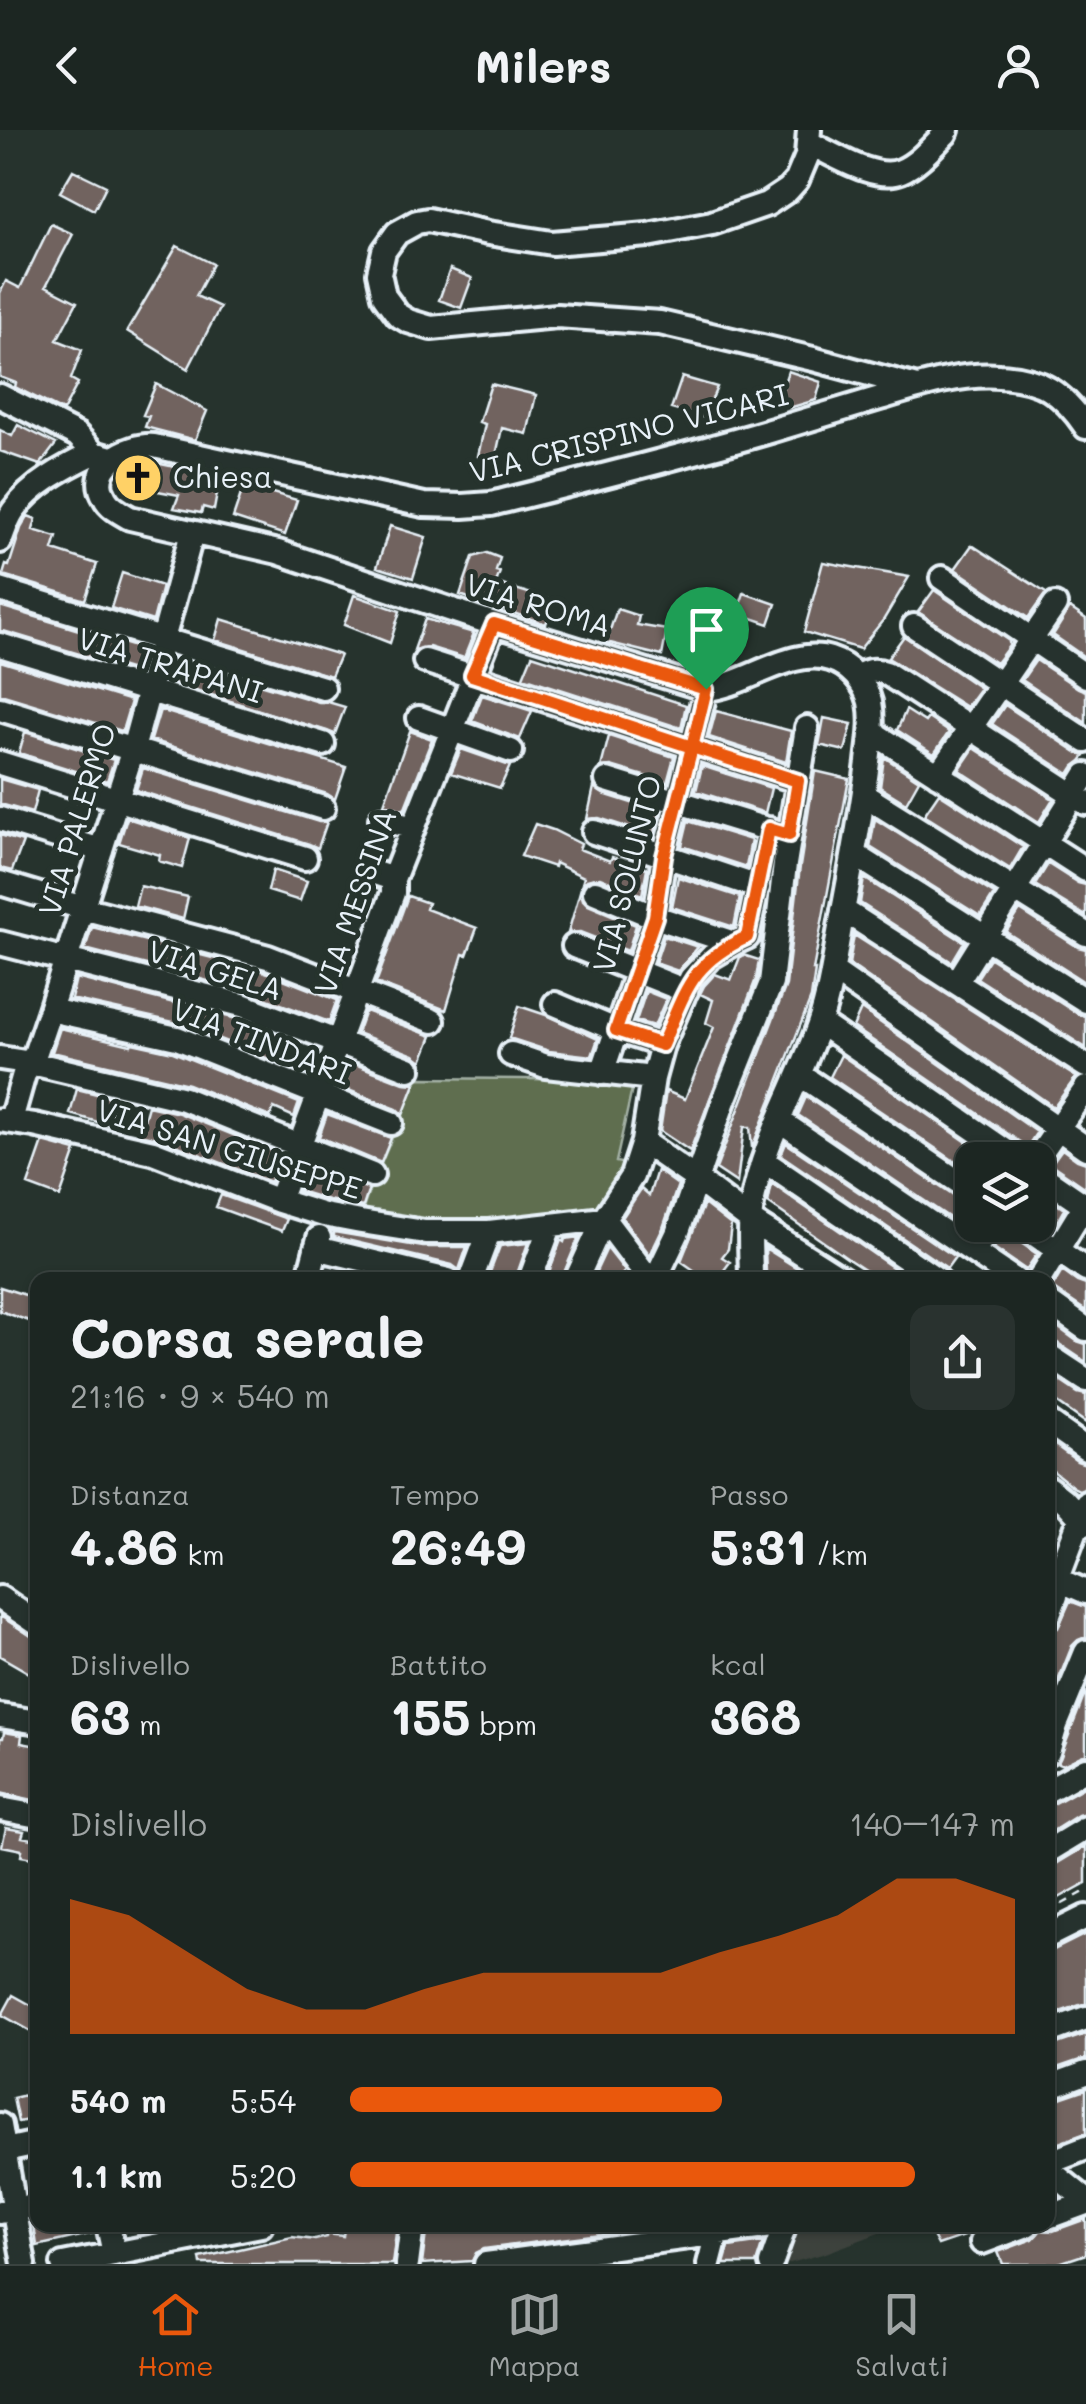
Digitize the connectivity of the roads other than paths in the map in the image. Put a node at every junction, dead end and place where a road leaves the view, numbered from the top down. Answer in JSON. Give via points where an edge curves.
{"nodes":[{"id":1,"x":947,"y":130,"type":"edge"},
{"id":2,"x":809,"y":137,"type":"edge"},
{"id":3,"x":917,"y":388,"type":"junction"},
{"id":4,"x":0,"y":396,"type":"edge"},
{"id":5,"x":1086,"y":427,"type":"edge"},
{"id":6,"x":103,"y":456,"type":"junction"},
{"id":7,"x":192,"y":533,"type":"junction"},
{"id":8,"x":0,"y":541,"type":"edge"},
{"id":9,"x":942,"y":578,"type":"dead end"},
{"id":10,"x":0,"y":590,"type":"edge"},
{"id":11,"x":1055,"y":606,"type":"dead end"},
{"id":12,"x":494,"y":624,"type":"junction"},
{"id":13,"x":914,"y":626,"type":"dead end"},
{"id":14,"x":162,"y":639,"type":"junction"},
{"id":15,"x":1032,"y":639,"type":"junction"},
{"id":16,"x":0,"y":645,"type":"edge"},
{"id":17,"x":425,"y":661,"type":"dead end"},
{"id":18,"x":472,"y":675,"type":"junction"},
{"id":19,"x":1086,"y":676,"type":"edge"},
{"id":20,"x":857,"y":678,"type":"junction"},
{"id":21,"x":1000,"y":684,"type":"junction"},
{"id":22,"x":322,"y":688,"type":"dead end"},
{"id":23,"x":706,"y":689,"type":"junction"},
{"id":24,"x":148,"y":690,"type":"junction"},
{"id":25,"x":0,"y":708,"type":"edge"},
{"id":26,"x":419,"y":718,"type":"dead end"},
{"id":27,"x":807,"y":728,"type":"dead end"},
{"id":28,"x":970,"y":728,"type":"junction"},
{"id":29,"x":451,"y":729,"type":"junction"},
{"id":30,"x":872,"y":732,"type":"junction"},
{"id":31,"x":1086,"y":741,"type":"edge"},
{"id":32,"x":323,"y":744,"type":"dead end"},
{"id":33,"x":692,"y":747,"type":"junction"},
{"id":34,"x":133,"y":750,"type":"junction"},
{"id":35,"x":510,"y":751,"type":"dead end"},
{"id":36,"x":0,"y":763,"type":"edge"},
{"id":37,"x":938,"y":775,"type":"junction"},
{"id":38,"x":606,"y":780,"type":"dead end"},
{"id":39,"x":798,"y":781,"type":"junction"},
{"id":40,"x":1082,"y":791,"type":"edge"},
{"id":41,"x":864,"y":794,"type":"junction"},
{"id":42,"x":117,"y":798,"type":"junction"},
{"id":43,"x":677,"y":801,"type":"junction"},
{"id":44,"x":323,"y":808,"type":"dead end"},
{"id":45,"x":0,"y":819,"type":"edge"},
{"id":46,"x":380,"y":819,"type":"dead end"},
{"id":47,"x":413,"y":828,"type":"junction"},
{"id":48,"x":594,"y":832,"type":"dead end"},
{"id":49,"x":779,"y":832,"type":"junction"},
{"id":50,"x":1044,"y":843,"type":"junction"},
{"id":51,"x":101,"y":850,"type":"junction"},
{"id":52,"x":854,"y":854,"type":"junction"},
{"id":53,"x":664,"y":856,"type":"junction"},
{"id":54,"x":305,"y":858,"type":"dead end"},
{"id":55,"x":366,"y":870,"type":"dead end"},
{"id":56,"x":1086,"y":870,"type":"edge"},
{"id":57,"x":393,"y":880,"type":"junction"},
{"id":58,"x":0,"y":882,"type":"edge"},
{"id":59,"x":758,"y":887,"type":"junction"},
{"id":60,"x":1014,"y":891,"type":"junction"},
{"id":61,"x":595,"y":892,"type":"dead end"},
{"id":62,"x":83,"y":908,"type":"junction"},
{"id":63,"x":843,"y":910,"type":"junction"},
{"id":64,"x":655,"y":917,"type":"junction"},
{"id":65,"x":1086,"y":934,"type":"edge"},
{"id":66,"x":986,"y":937,"type":"junction"},
{"id":67,"x":741,"y":940,"type":"junction"},
{"id":68,"x":0,"y":944,"type":"edge"},
{"id":69,"x":574,"y":946,"type":"dead end"},
{"id":70,"x":66,"y":960,"type":"junction"},
{"id":71,"x":833,"y":971,"type":"junction"},
{"id":72,"x":636,"y":972,"type":"junction"},
{"id":73,"x":956,"y":982,"type":"junction"},
{"id":74,"x":357,"y":990,"type":"junction"},
{"id":75,"x":686,"y":991,"type":"junction"},
{"id":76,"x":1086,"y":1001,"type":"edge"},
{"id":77,"x":555,"y":1004,"type":"dead end"},
{"id":78,"x":50,"y":1010,"type":"junction"},
{"id":79,"x":433,"y":1021,"type":"dead end"},
{"id":80,"x":820,"y":1024,"type":"junction"},
{"id":81,"x":616,"y":1030,"type":"junction"},
{"id":82,"x":338,"y":1043,"type":"junction"},
{"id":83,"x":662,"y":1045,"type":"junction"},
{"id":84,"x":512,"y":1054,"type":"dead end"},
{"id":85,"x":0,"y":1058,"type":"edge"},
{"id":86,"x":32,"y":1063,"type":"junction"},
{"id":87,"x":1086,"y":1066,"type":"edge"},
{"id":88,"x":409,"y":1069,"type":"dead end"},
{"id":89,"x":602,"y":1072,"type":"junction"},
{"id":90,"x":799,"y":1074,"type":"junction"},
{"id":91,"x":653,"y":1078,"type":"junction"},
{"id":92,"x":1086,"y":1088,"type":"edge"},
{"id":93,"x":318,"y":1095,"type":"junction"},
{"id":94,"x":6,"y":1120,"type":"edge"},
{"id":95,"x":780,"y":1121,"type":"junction"},
{"id":96,"x":391,"y":1124,"type":"dead end"},
{"id":97,"x":1058,"y":1128,"type":"junction"},
{"id":98,"x":642,"y":1142,"type":"junction"},
{"id":99,"x":993,"y":1142,"type":"edge"},
{"id":100,"x":1048,"y":1142,"type":"edge"},
{"id":101,"x":300,"y":1145,"type":"junction"},
{"id":102,"x":1086,"y":1148,"type":"edge"},
{"id":103,"x":764,"y":1161,"type":"junction"},
{"id":104,"x":372,"y":1175,"type":"dead end"},
{"id":105,"x":696,"y":1179,"type":"junction"},
{"id":106,"x":955,"y":1180,"type":"edge"},
{"id":107,"x":1055,"y":1184,"type":"edge"},
{"id":108,"x":280,"y":1201,"type":"junction"},
{"id":109,"x":1086,"y":1204,"type":"edge"},
{"id":110,"x":324,"y":1215,"type":"junction"},
{"id":111,"x":604,"y":1219,"type":"junction"},
{"id":112,"x":751,"y":1220,"type":"junction"},
{"id":113,"x":550,"y":1226,"type":"junction"},
{"id":114,"x":489,"y":1232,"type":"junction"},
{"id":115,"x":980,"y":1242,"type":"edge"},
{"id":116,"x":1046,"y":1242,"type":"edge"},
{"id":117,"x":316,"y":1248,"type":"junction"},
{"id":118,"x":974,"y":1250,"type":"junction"},
{"id":119,"x":1057,"y":1250,"type":"junction"},
{"id":120,"x":1086,"y":1270,"type":"edge"},
{"id":121,"x":310,"y":1272,"type":"edge"},
{"id":122,"x":415,"y":1272,"type":"edge"},
{"id":123,"x":474,"y":1272,"type":"edge"},
{"id":124,"x":533,"y":1272,"type":"edge"},
{"id":125,"x":580,"y":1272,"type":"edge"},
{"id":126,"x":641,"y":1272,"type":"edge"},
{"id":127,"x":649,"y":1272,"type":"edge"},
{"id":128,"x":751,"y":1272,"type":"edge"},
{"id":129,"x":832,"y":1272,"type":"edge"},
{"id":130,"x":926,"y":1272,"type":"edge"},
{"id":131,"x":1004,"y":1272,"type":"edge"},
{"id":132,"x":1044,"y":1272,"type":"edge"},
{"id":133,"x":1055,"y":1307,"type":"edge"},
{"id":134,"x":1086,"y":1328,"type":"edge"},
{"id":135,"x":1055,"y":1360,"type":"edge"},
{"id":136,"x":1086,"y":1380,"type":"edge"},
{"id":137,"x":1055,"y":1427,"type":"edge"},
{"id":138,"x":1086,"y":1449,"type":"edge"},
{"id":139,"x":1055,"y":1493,"type":"edge"},
{"id":140,"x":1084,"y":1515,"type":"edge"},
{"id":141,"x":1055,"y":1571,"type":"edge"},
{"id":142,"x":1055,"y":1578,"type":"edge"},
{"id":143,"x":1086,"y":1592,"type":"edge"},
{"id":144,"x":0,"y":1598,"type":"edge"},
{"id":145,"x":30,"y":1619,"type":"edge"},
{"id":146,"x":1086,"y":1652,"type":"edge"},
{"id":147,"x":0,"y":1716,"type":"edge"},
{"id":148,"x":30,"y":1721,"type":"edge"},
{"id":149,"x":1055,"y":1734,"type":"edge"},
{"id":150,"x":1086,"y":1768,"type":"edge"},
{"id":151,"x":1055,"y":1786,"type":"edge"},
{"id":152,"x":0,"y":1809,"type":"edge"},
{"id":153,"x":30,"y":1815,"type":"edge"},
{"id":154,"x":1086,"y":1828,"type":"edge"},
{"id":155,"x":1055,"y":1847,"type":"edge"},
{"id":156,"x":1086,"y":1917,"type":"edge"},
{"id":157,"x":1055,"y":1932,"type":"edge"},
{"id":158,"x":1086,"y":2018,"type":"edge"},
{"id":159,"x":1055,"y":2029,"type":"edge"},
{"id":160,"x":1086,"y":2073,"type":"edge"},
{"id":161,"x":1055,"y":2085,"type":"edge"},
{"id":162,"x":0,"y":2125,"type":"edge"},
{"id":163,"x":30,"y":2145,"type":"edge"},
{"id":164,"x":1086,"y":2148,"type":"edge"},
{"id":165,"x":2,"y":2150,"type":"edge"},
{"id":166,"x":1055,"y":2163,"type":"edge"},
{"id":167,"x":1055,"y":2172,"type":"edge"},
{"id":168,"x":1086,"y":2201,"type":"edge"},
{"id":169,"x":18,"y":2209,"type":"edge"},
{"id":170,"x":1055,"y":2215,"type":"edge"},
{"id":171,"x":109,"y":2232,"type":"edge"},
{"id":172,"x":226,"y":2232,"type":"edge"},
{"id":173,"x":411,"y":2232,"type":"edge"},
{"id":174,"x":717,"y":2232,"type":"edge"},
{"id":175,"x":780,"y":2232,"type":"edge"},
{"id":176,"x":1009,"y":2232,"type":"edge"},
{"id":177,"x":665,"y":2233,"type":"edge"},
{"id":178,"x":982,"y":2242,"type":"dead end"},
{"id":179,"x":114,"y":2254,"type":"junction"},
{"id":180,"x":24,"y":2264,"type":"edge"},
{"id":181,"x":63,"y":2264,"type":"edge"},
{"id":182,"x":406,"y":2264,"type":"edge"},
{"id":183,"x":486,"y":2264,"type":"edge"},
{"id":184,"x":658,"y":2264,"type":"edge"},
{"id":185,"x":709,"y":2264,"type":"edge"},
{"id":186,"x":771,"y":2264,"type":"edge"}],
"edges":[{"from":1,"to":2,"type":"street","via":[[897,173],[871,172]]},
{"from":2,"to":3,"type":"street","via":[[803,168],[788,190],[712,223],[552,243],[417,222],[384,251],[380,285],[398,315],[431,328],[557,316],[660,323]]},
{"from":3,"to":5,"type":"street","name":"VIA CRISPINO VICARI","via":[[994,375],[1019,378],[1058,394]]},
{"from":3,"to":6,"type":"street","name":"VIA CRISPINO VICARI","via":[[491,504],[424,504],[154,446]]},
{"from":4,"to":6,"type":"street","via":[[77,435]]},
{"from":6,"to":7,"type":"street","name":"VIA ROMA","via":[[104,498],[118,511]]},
{"from":6,"to":8,"type":"street","name":"VIA CRISPINO VICARI","via":[[50,477],[26,496]]},
{"from":7,"to":12,"type":"street","name":"VIA ROMA","via":[[278,552]]},
{"from":7,"to":14,"type":"street","name":"VIA PALERMO"},
{"from":9,"to":15,"type":"street"},
{"from":10,"to":14,"type":"street"},
{"from":11,"to":15,"type":"street"},
{"from":12,"to":18,"type":"street","name":"VIA MESSINA"},
{"from":12,"to":23,"type":"street","name":"VIA ROMA"},
{"from":13,"to":21,"type":"street"},
{"from":14,"to":22,"type":"street"},
{"from":14,"to":24,"type":"street","name":"VIA PALERMO"},
{"from":15,"to":19,"type":"street"},
{"from":15,"to":21,"type":"street"},
{"from":16,"to":24,"type":"street","name":"VIA TRAPANI"},
{"from":17,"to":18,"type":"street"},
{"from":18,"to":29,"type":"street","name":"VIA MESSINA"},
{"from":18,"to":33,"type":"street"},
{"from":20,"to":23,"type":"street","via":[[816,656]]},
{"from":20,"to":28,"type":"street","via":[[886,673]]},
{"from":20,"to":30,"type":"street","via":[[867,693]]},
{"from":21,"to":28,"type":"street"},
{"from":21,"to":31,"type":"street"},
{"from":23,"to":33,"type":"street","name":"VIA SOLUNTO"},
{"from":24,"to":32,"type":"street","name":"VIA TRAPANI"},
{"from":24,"to":34,"type":"street","name":"VIA PALERMO"},
{"from":25,"to":34,"type":"street"},
{"from":26,"to":29,"type":"street"},
{"from":27,"to":39,"type":"street"},
{"from":28,"to":37,"type":"street"},
{"from":28,"to":40,"type":"street"},
{"from":29,"to":35,"type":"street"},
{"from":29,"to":47,"type":"street","name":"VIA MESSINA"},
{"from":30,"to":37,"type":"street"},
{"from":30,"to":41,"type":"street"},
{"from":33,"to":39,"type":"street"},
{"from":33,"to":43,"type":"street","name":"VIA SOLUNTO"},
{"from":34,"to":42,"type":"street","name":"VIA PALERMO"},
{"from":34,"to":44,"type":"street"},
{"from":36,"to":42,"type":"street"},
{"from":37,"to":50,"type":"street"},
{"from":38,"to":43,"type":"street"},
{"from":39,"to":49,"type":"street"},
{"from":40,"to":50,"type":"street"},
{"from":41,"to":52,"type":"street"},
{"from":41,"to":60,"type":"street"},
{"from":42,"to":51,"type":"street","name":"VIA PALERMO"},
{"from":42,"to":54,"type":"street"},
{"from":43,"to":49,"type":"street"},
{"from":43,"to":53,"type":"street","name":"VIA SOLUNTO"},
{"from":45,"to":51,"type":"street"},
{"from":46,"to":47,"type":"street"},
{"from":47,"to":57,"type":"street","name":"VIA MESSINA"},
{"from":48,"to":53,"type":"street"},
{"from":49,"to":59,"type":"street"},
{"from":49,"to":105,"type":"street","via":[[771,983]]},
{"from":50,"to":56,"type":"street"},
{"from":50,"to":60,"type":"street"},
{"from":51,"to":62,"type":"street","name":"VIA PALERMO"},
{"from":52,"to":63,"type":"street"},
{"from":52,"to":66,"type":"street"},
{"from":53,"to":59,"type":"street"},
{"from":53,"to":64,"type":"street","name":"VIA SOLUNTO"},
{"from":55,"to":57,"type":"street"},
{"from":57,"to":74,"type":"street","name":"VIA MESSINA"},
{"from":58,"to":62,"type":"street"},
{"from":59,"to":67,"type":"street"},
{"from":60,"to":65,"type":"street"},
{"from":60,"to":66,"type":"street"},
{"from":61,"to":64,"type":"street"},
{"from":62,"to":70,"type":"street","name":"VIA PALERMO"},
{"from":62,"to":74,"type":"street","via":[[268,957]]},
{"from":63,"to":71,"type":"street"},
{"from":63,"to":73,"type":"street"},
{"from":64,"to":67,"type":"street"},
{"from":64,"to":72,"type":"street","name":"VIA SOLUNTO"},
{"from":66,"to":73,"type":"street"},
{"from":66,"to":76,"type":"street"},
{"from":67,"to":75,"type":"street","via":[[712,956]]},
{"from":68,"to":70,"type":"street","name":"VIA GELA"},
{"from":69,"to":72,"type":"street"},
{"from":70,"to":78,"type":"street","name":"VIA PALERMO"},
{"from":70,"to":82,"type":"street","name":"VIA GELA","via":[[242,1005]]},
{"from":71,"to":80,"type":"street"},
{"from":71,"to":97,"type":"street"},
{"from":72,"to":75,"type":"street"},
{"from":72,"to":81,"type":"street","name":"VIA SOLUNTO"},
{"from":73,"to":87,"type":"street"},
{"from":74,"to":79,"type":"street"},
{"from":74,"to":82,"type":"street","name":"VIA MESSINA"},
{"from":75,"to":83,"type":"street"},
{"from":77,"to":81,"type":"street"},
{"from":78,"to":86,"type":"street","name":"VIA PALERMO"},
{"from":78,"to":93,"type":"street","name":"VIA TINDARI","via":[[176,1038]]},
{"from":80,"to":90,"type":"street"},
{"from":80,"to":99,"type":"street"},
{"from":81,"to":83,"type":"street"},
{"from":81,"to":89,"type":"street","name":"VIA SOLUNTO"},
{"from":82,"to":88,"type":"street","name":"VIA GELA"},
{"from":82,"to":93,"type":"street","name":"VIA MESSINA"},
{"from":83,"to":91,"type":"street"},
{"from":84,"to":89,"type":"street","via":[[546,1066]]},
{"from":85,"to":86,"type":"street"},
{"from":86,"to":94,"type":"street","name":"VIA PALERMO"},
{"from":86,"to":101,"type":"street","via":[[184,1100]]},
{"from":89,"to":91,"type":"street"},
{"from":90,"to":95,"type":"street"},
{"from":90,"to":106,"type":"street"},
{"from":91,"to":98,"type":"street"},
{"from":92,"to":97,"type":"street"},
{"from":93,"to":96,"type":"street","name":"VIA TINDARI"},
{"from":93,"to":101,"type":"street","name":"VIA MESSINA"},
{"from":94,"to":108,"type":"street","name":"VIA SAN GIUSEPPE","via":[[153,1152]]},
{"from":95,"to":103,"type":"street"},
{"from":95,"to":118,"type":"street"},
{"from":97,"to":100,"type":"street"},
{"from":97,"to":102,"type":"street"},
{"from":98,"to":105,"type":"street"},
{"from":98,"to":111,"type":"street","via":[[632,1176]]},
{"from":101,"to":104,"type":"street"},
{"from":101,"to":108,"type":"street","name":"VIA MESSINA"},
{"from":103,"to":112,"type":"street"},
{"from":103,"to":130,"type":"street"},
{"from":105,"to":112,"type":"street"},
{"from":105,"to":127,"type":"street","via":[[677,1234]]},
{"from":107,"to":109,"type":"street"},
{"from":108,"to":110,"type":"street","name":"VIA SAN GIUSEPPE"},
{"from":109,"to":119,"type":"street"},
{"from":110,"to":114,"type":"street","name":"VIA SAN GIUSEPPE","via":[[425,1232]]},
{"from":110,"to":117,"type":"street"},
{"from":111,"to":113,"type":"street","name":"VIA SAN GIUSEPPE"},
{"from":111,"to":125,"type":"street"},
{"from":111,"to":126,"type":"street"},
{"from":112,"to":128,"type":"street"},
{"from":112,"to":129,"type":"street"},
{"from":113,"to":114,"type":"street","name":"VIA SAN GIUSEPPE"},
{"from":113,"to":124,"type":"street"},
{"from":114,"to":123,"type":"street"},
{"from":115,"to":118,"type":"street"},
{"from":116,"to":119,"type":"street"},
{"from":117,"to":121,"type":"street"},
{"from":117,"to":122,"type":"street"},
{"from":118,"to":131,"type":"street"},
{"from":119,"to":120,"type":"street"},
{"from":119,"to":132,"type":"street"},
{"from":133,"to":134,"type":"street"},
{"from":135,"to":136,"type":"street"},
{"from":137,"to":138,"type":"street"},
{"from":139,"to":140,"type":"street"},
{"from":140,"to":141,"type":"street"},
{"from":142,"to":143,"type":"street"},
{"from":144,"to":145,"type":"street"},
{"from":146,"to":149,"type":"street"},
{"from":147,"to":148,"type":"street"},
{"from":150,"to":151,"type":"street"},
{"from":152,"to":153,"type":"street"},
{"from":154,"to":155,"type":"street"},
{"from":156,"to":157,"type":"street"},
{"from":158,"to":159,"type":"street"},
{"from":160,"to":161,"type":"street"},
{"from":162,"to":165,"type":"street"},
{"from":163,"to":165,"type":"street"},
{"from":164,"to":166,"type":"street"},
{"from":165,"to":169,"type":"street"},
{"from":167,"to":168,"type":"street"},
{"from":168,"to":170,"type":"street"},
{"from":169,"to":180,"type":"street"},
{"from":171,"to":179,"type":"street"},
{"from":172,"to":179,"type":"street"},
{"from":173,"to":182,"type":"street"},
{"from":174,"to":185,"type":"street"},
{"from":175,"to":186,"type":"street"},
{"from":176,"to":178,"type":"street"},
{"from":177,"to":183,"type":"street"},
{"from":177,"to":184,"type":"street"},
{"from":179,"to":181,"type":"street"}]}
